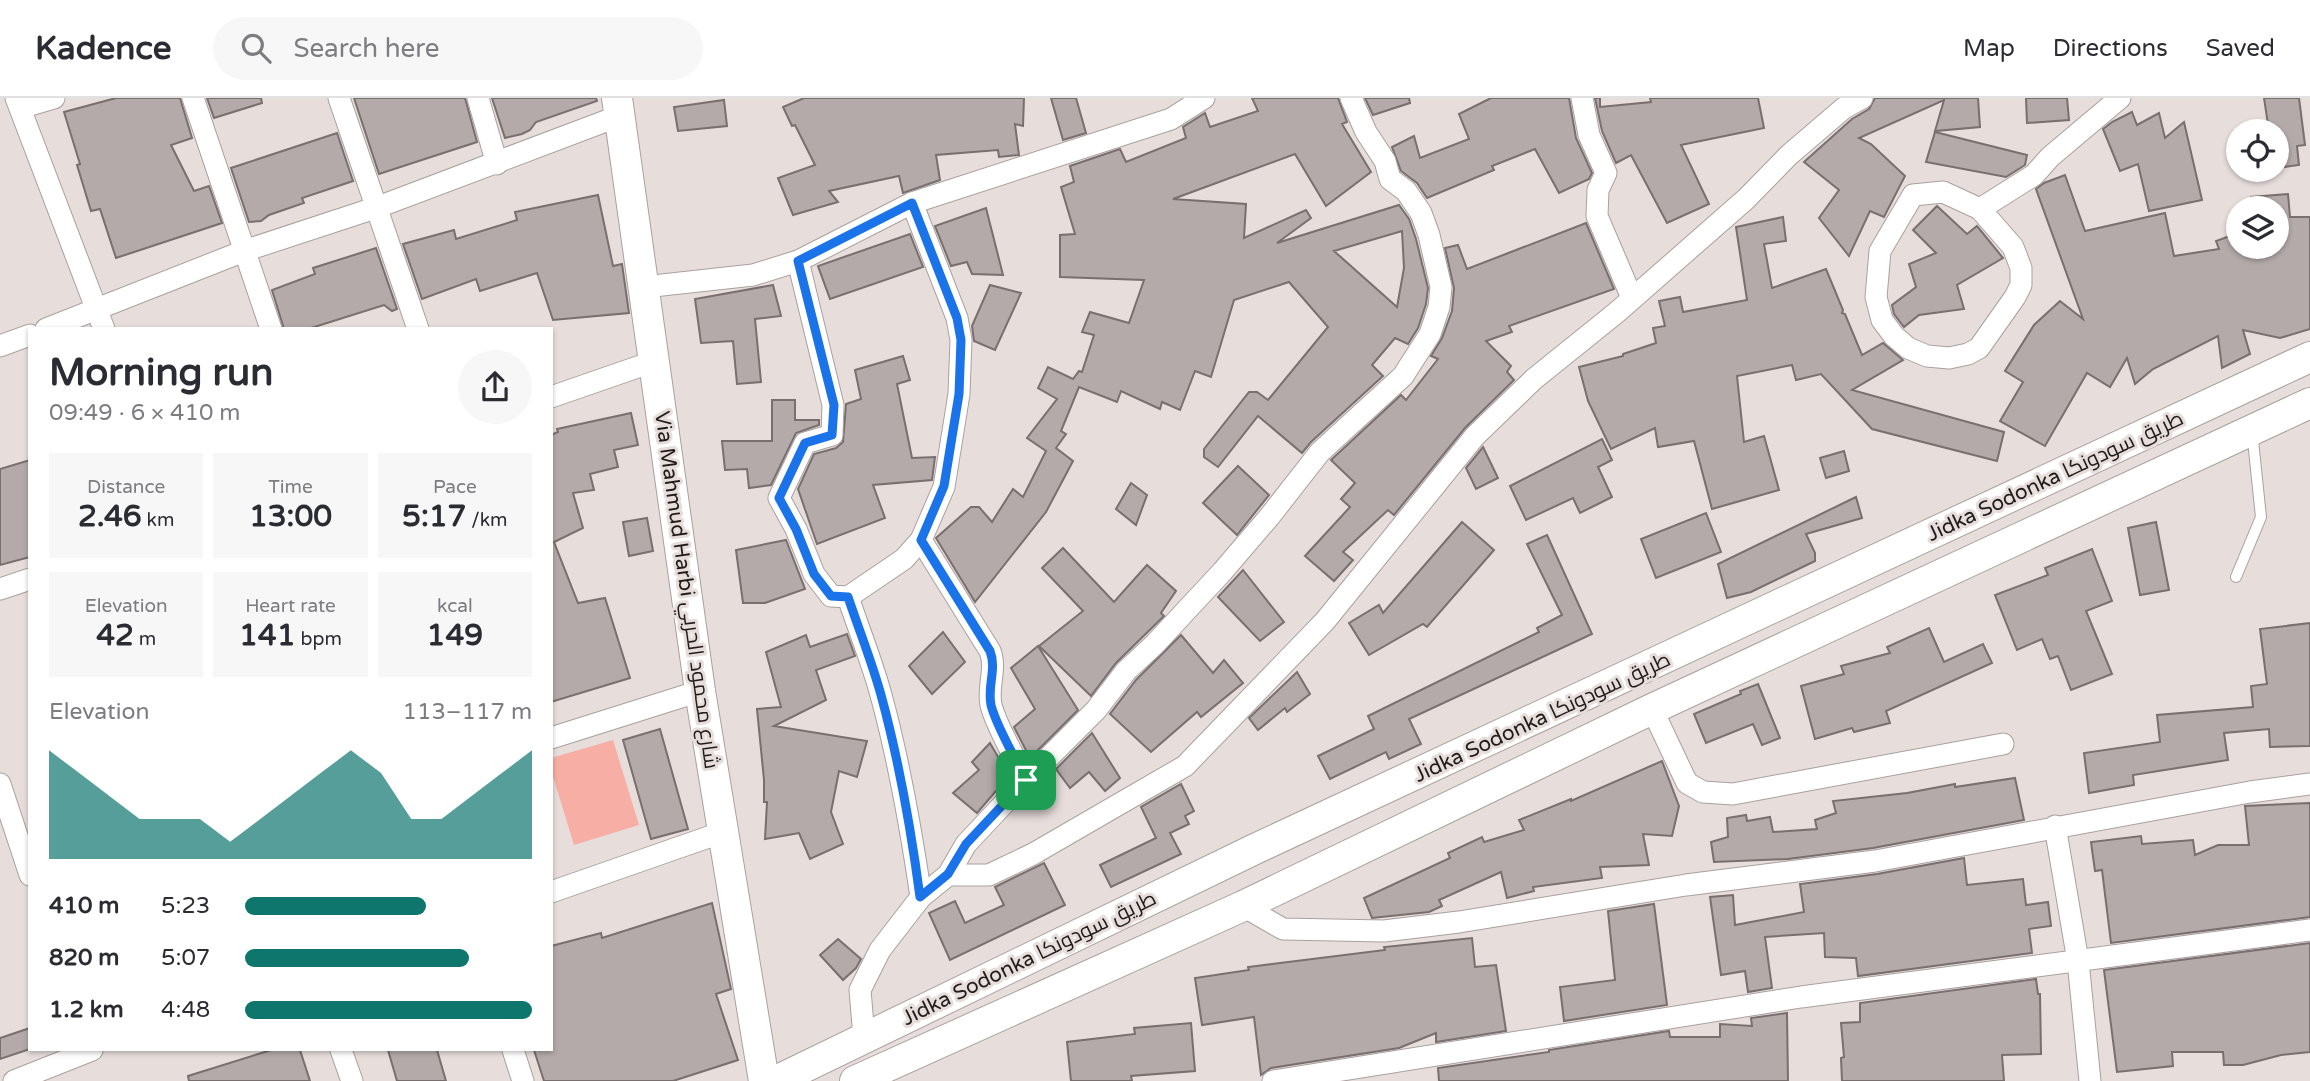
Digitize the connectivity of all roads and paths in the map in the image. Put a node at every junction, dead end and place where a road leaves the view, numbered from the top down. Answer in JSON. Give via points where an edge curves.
{"nodes":[{"id":1,"x":54,"y":98,"type":"edge"},
{"id":2,"x":193,"y":98,"type":"edge"},
{"id":3,"x":339,"y":98,"type":"edge"},
{"id":4,"x":478,"y":98,"type":"edge"},
{"id":5,"x":1204,"y":98,"type":"edge"},
{"id":6,"x":1350,"y":98,"type":"edge"},
{"id":7,"x":1582,"y":98,"type":"edge"},
{"id":8,"x":1863,"y":98,"type":"edge"},
{"id":9,"x":2120,"y":98,"type":"edge"},
{"id":10,"x":18,"y":103,"type":"edge"},
{"id":11,"x":618,"y":107,"type":"edge"},
{"id":12,"x":497,"y":163,"type":"junction"},
{"id":13,"x":912,"y":203,"type":"junction"},
{"id":14,"x":378,"y":207,"type":"junction"},
{"id":15,"x":1980,"y":209,"type":"junction"},
{"id":16,"x":244,"y":251,"type":"junction"},
{"id":17,"x":798,"y":261,"type":"junction"},
{"id":18,"x":644,"y":287,"type":"junction"},
{"id":19,"x":1632,"y":298,"type":"junction"},
{"id":20,"x":100,"y":319,"type":"edge"},
{"id":21,"x":57,"y":327,"type":"edge"},
{"id":22,"x":270,"y":327,"type":"edge"},
{"id":23,"x":417,"y":327,"type":"edge"},
{"id":24,"x":28,"y":336,"type":"edge"},
{"id":25,"x":0,"y":346,"type":"edge"},
{"id":26,"x":2310,"y":357,"type":"edge"},
{"id":27,"x":655,"y":361,"type":"junction"},
{"id":28,"x":553,"y":396,"type":"edge"},
{"id":29,"x":2310,"y":403,"type":"edge"},
{"id":30,"x":2252,"y":429,"type":"junction"},
{"id":31,"x":921,"y":540,"type":"junction"},
{"id":32,"x":2236,"y":578,"type":"dead end"},
{"id":33,"x":28,"y":580,"type":"edge"},
{"id":34,"x":0,"y":589,"type":"edge"},
{"id":35,"x":848,"y":597,"type":"junction"},
{"id":36,"x":700,"y":691,"type":"junction"},
{"id":37,"x":1652,"y":709,"type":"junction"},
{"id":38,"x":553,"y":737,"type":"edge"},
{"id":39,"x":2003,"y":744,"type":"dead end"},
{"id":40,"x":1026,"y":780,"type":"junction"},
{"id":41,"x":0,"y":784,"type":"edge"},
{"id":42,"x":1395,"y":785,"type":"junction"},
{"id":43,"x":2310,"y":785,"type":"edge"},
{"id":44,"x":1414,"y":822,"type":"junction"},
{"id":45,"x":2055,"y":827,"type":"junction"},
{"id":46,"x":723,"y":832,"type":"junction"},
{"id":47,"x":28,"y":869,"type":"edge"},
{"id":48,"x":948,"y":874,"type":"junction"},
{"id":49,"x":553,"y":891,"type":"edge"},
{"id":50,"x":920,"y":897,"type":"junction"},
{"id":51,"x":1243,"y":906,"type":"junction"},
{"id":52,"x":2310,"y":930,"type":"edge"},
{"id":53,"x":2078,"y":961,"type":"junction"},
{"id":54,"x":863,"y":1037,"type":"junction"},
{"id":55,"x":89,"y":1051,"type":"edge"},
{"id":56,"x":341,"y":1051,"type":"edge"},
{"id":57,"x":513,"y":1051,"type":"edge"},
{"id":58,"x":871,"y":1078,"type":"edge"},
{"id":59,"x":14,"y":1081,"type":"edge"},
{"id":60,"x":352,"y":1081,"type":"edge"},
{"id":61,"x":523,"y":1081,"type":"edge"},
{"id":62,"x":764,"y":1081,"type":"edge"},
{"id":63,"x":776,"y":1081,"type":"edge"},
{"id":64,"x":1273,"y":1081,"type":"edge"},
{"id":65,"x":2090,"y":1081,"type":"edge"}],
"edges":[{"from":1,"to":10,"type":"street"},
{"from":2,"to":16,"type":"street"},
{"from":3,"to":14,"type":"street"},
{"from":4,"to":12,"type":"street"},
{"from":5,"to":13,"type":"street","via":[[1171,118]]},
{"from":6,"to":40,"type":"street","via":[[1390,179],[1406,191],[1429,234],[1441,286],[1430,334],[1403,376],[1321,452],[1222,572]]},
{"from":7,"to":19,"type":"street","via":[[1589,135],[1606,173],[1598,190],[1597,216]]},
{"from":8,"to":19,"type":"street","via":[[1844,108],[1789,155],[1746,199]]},
{"from":9,"to":15,"type":"street","via":[[2034,175]]},
{"from":10,"to":20,"type":"street"},
{"from":11,"to":12,"type":"street"},
{"from":11,"to":18,"type":"main road","name":"Via Mahmud Harbi شارع محمود الحربي"},
{"from":12,"to":14,"type":"street"},
{"from":13,"to":17,"type":"street"},
{"from":13,"to":31,"type":"street","via":[[957,318],[961,340],[959,394],[944,486]]},
{"from":14,"to":16,"type":"street"},
{"from":14,"to":23,"type":"street"},
{"from":15,"to":15,"type":"street","via":[[1943,192],[1913,195],[1880,251],[1876,297],[1882,320],[1908,348],[1927,356],[1968,355],[1979,348],[2015,297],[2021,268],[2013,247]]},
{"from":16,"to":20,"type":"street"},
{"from":16,"to":22,"type":"street"},
{"from":17,"to":18,"type":"street","via":[[753,275]]},
{"from":17,"to":35,"type":"street","via":[[834,405],[832,435],[805,443],[779,498],[814,574],[831,596]]},
{"from":18,"to":27,"type":"main road","name":"Via Mahmud Harbi شارع محمود الحربي"},
{"from":19,"to":48,"type":"street","via":[[1534,379],[1475,436],[1325,621],[1185,766],[989,875]]},
{"from":20,"to":21,"type":"street"},
{"from":24,"to":25,"type":"street"},
{"from":26,"to":42,"type":"main road","name":"Jidka Sodonka طريق سودونكا"},
{"from":27,"to":28,"type":"street"},
{"from":27,"to":36,"type":"main road","name":"Via Mahmud Harbi شارع محمود الحربي"},
{"from":29,"to":30,"type":"main road","name":"Jidka Sodonka طريق سودونكا"},
{"from":30,"to":32,"type":"lane","via":[[2260,517]]},
{"from":30,"to":37,"type":"main road","name":"Jidka Sodonka طريق سودونكا"},
{"from":31,"to":35,"type":"street","via":[[904,559]]},
{"from":31,"to":40,"type":"street","via":[[990,651],[992,706]]},
{"from":33,"to":34,"type":"street"},
{"from":35,"to":50,"type":"street","via":[[895,752]]},
{"from":36,"to":38,"type":"street"},
{"from":36,"to":46,"type":"main road","name":"Via Mahmud Harbi شارع محمود الحربي"},
{"from":37,"to":39,"type":"street","via":[[1687,783],[1703,792],[1733,793]]},
{"from":37,"to":44,"type":"main road","name":"Jidka Sodonka طريق سودونكا"},
{"from":40,"to":48,"type":"street","via":[[966,844]]},
{"from":41,"to":47,"type":"street"},
{"from":42,"to":44,"type":"main road"},
{"from":42,"to":54,"type":"main road","name":"Jidka Sodonka طريق سودونكا"},
{"from":43,"to":45,"type":"street"},
{"from":44,"to":51,"type":"main road","name":"Jidka Sodonka طريق سودونكا"},
{"from":45,"to":51,"type":"street","via":[[1875,861],[1384,931],[1283,929]]},
{"from":45,"to":53,"type":"street"},
{"from":46,"to":49,"type":"street"},
{"from":46,"to":62,"type":"main road","name":"Via Mahmud Harbi شارع محمود الحربي"},
{"from":48,"to":50,"type":"street"},
{"from":50,"to":54,"type":"street","via":[[880,950],[860,990]]},
{"from":51,"to":58,"type":"main road","name":"Jidka Sodonka طريق سودونكا"},
{"from":52,"to":53,"type":"street"},
{"from":53,"to":64,"type":"street","via":[[1801,998]]},
{"from":53,"to":65,"type":"street"},
{"from":54,"to":63,"type":"main road","name":"Jidka Sodonka طريق سودونكا"},
{"from":55,"to":59,"type":"street"},
{"from":56,"to":60,"type":"street"},
{"from":57,"to":61,"type":"street"}]}
